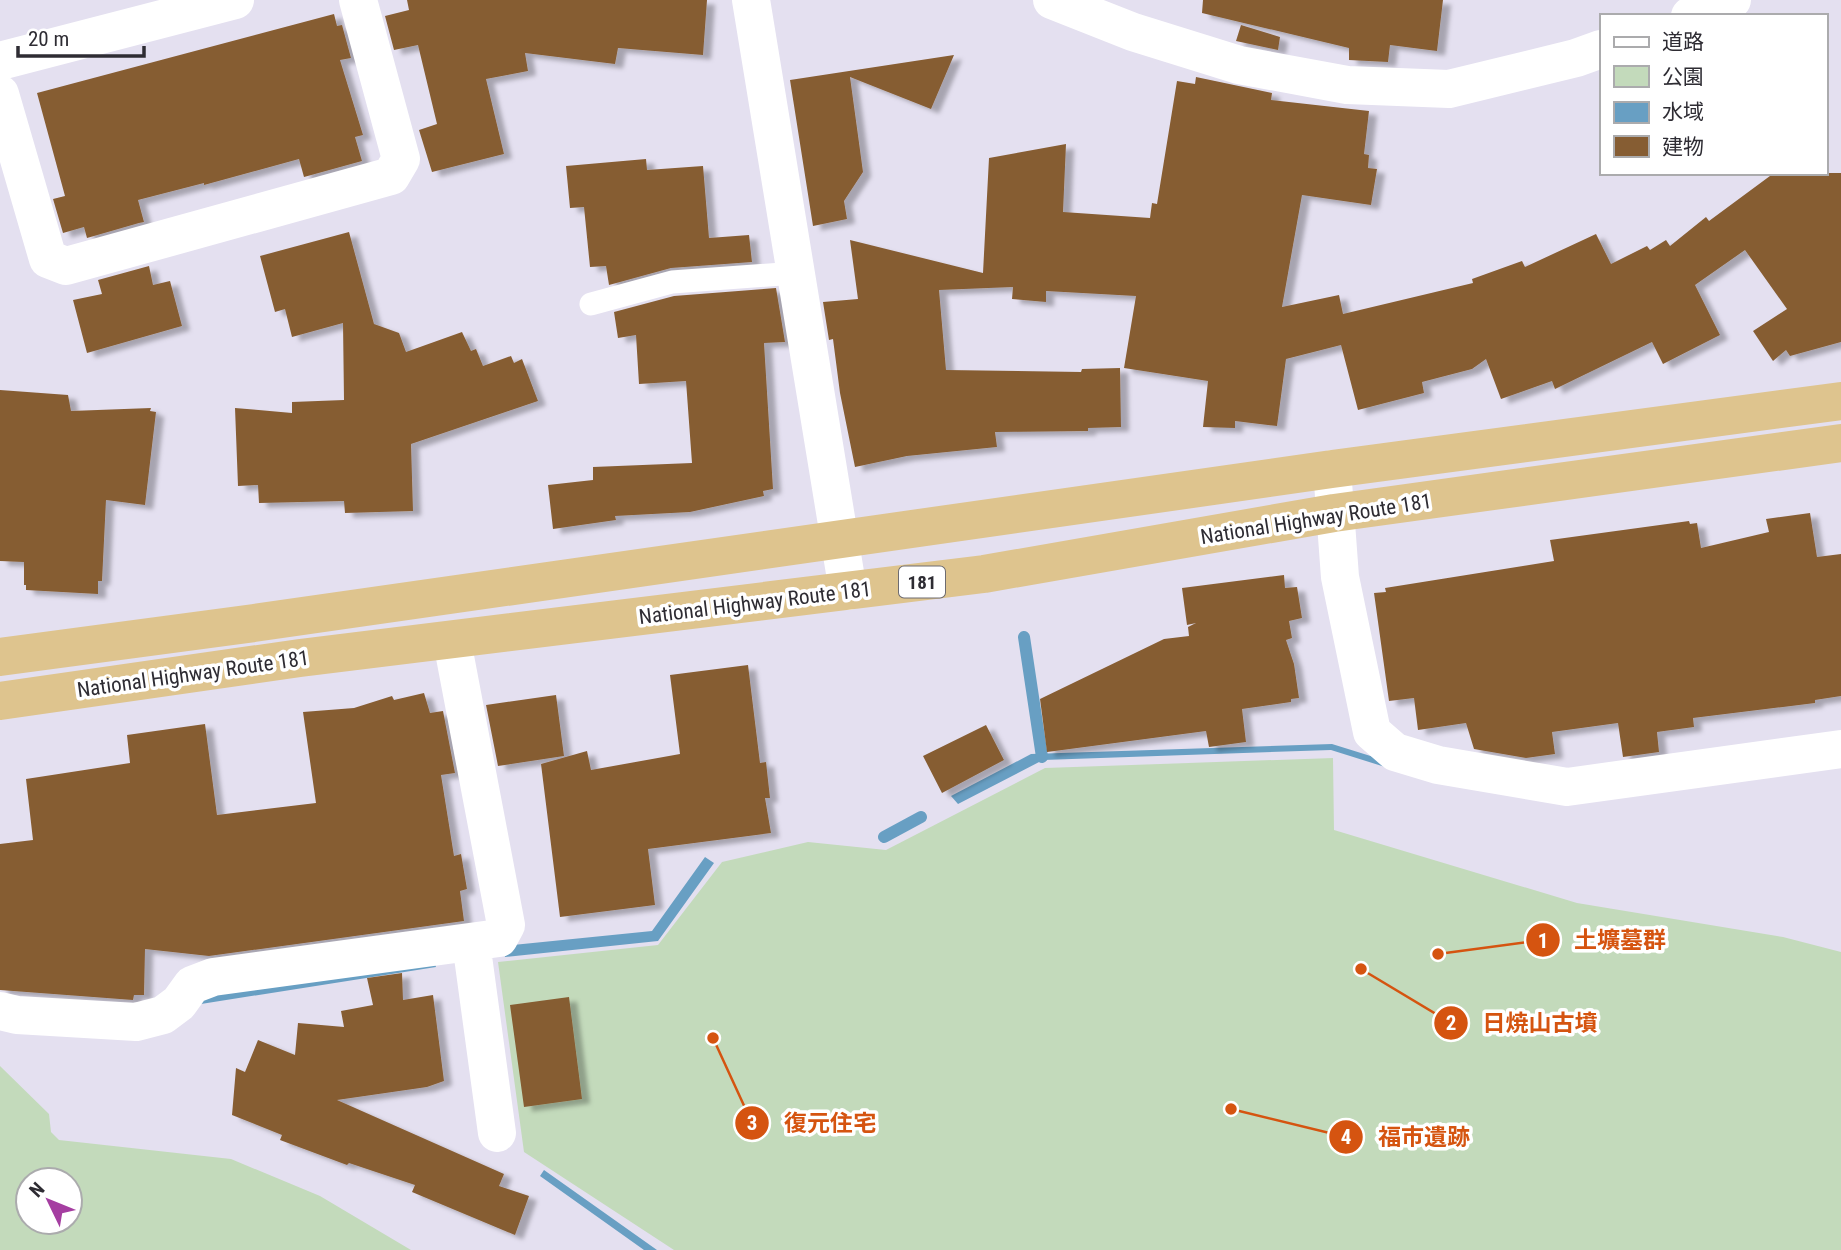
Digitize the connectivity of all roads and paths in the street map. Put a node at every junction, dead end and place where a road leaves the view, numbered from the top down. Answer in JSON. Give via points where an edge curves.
{"nodes":[{"id":1,"x":235,"y":0,"type":"edge"},
{"id":2,"x":358,"y":0,"type":"edge"},
{"id":3,"x":751,"y":0,"type":"edge"},
{"id":4,"x":1052,"y":0,"type":"edge"},
{"id":5,"x":1732,"y":0,"type":"edge"},
{"id":6,"x":1695,"y":14,"type":"edge"},
{"id":7,"x":1600,"y":49,"type":"edge"},
{"id":8,"x":0,"y":61,"type":"edge"},
{"id":9,"x":0,"y":94,"type":"edge"},
{"id":10,"x":796,"y":273,"type":"junction"},
{"id":11,"x":591,"y":304,"type":"dead end"},
{"id":12,"x":1841,"y":401,"type":"edge"},
{"id":13,"x":1841,"y":443,"type":"edge"},
{"id":14,"x":1332,"y":469,"type":"junction"},
{"id":15,"x":1335,"y":513,"type":"junction"},
{"id":16,"x":841,"y":539,"type":"junction"},
{"id":17,"x":848,"y":591,"type":"junction"},
{"id":18,"x":452,"y":640,"type":"junction"},
{"id":19,"x":0,"y":657,"type":"edge"},
{"id":20,"x":0,"y":702,"type":"edge"},
{"id":21,"x":1841,"y":749,"type":"edge"},
{"id":22,"x":471,"y":942,"type":"junction"},
{"id":23,"x":0,"y":1011,"type":"edge"},
{"id":24,"x":497,"y":1133,"type":"dead end"}],
"edges":[{"from":1,"to":8,"type":"street"},
{"from":2,"to":9,"type":"street","via":[[401,159],[391,176],[66,266],[48,259]]},
{"from":3,"to":10,"type":"street"},
{"from":4,"to":7,"type":"street","via":[[1133,32],[1239,65],[1347,85],[1449,89]]},
{"from":5,"to":6,"type":"street"},
{"from":10,"to":11,"type":"lane","via":[[672,282]]},
{"from":10,"to":16,"type":"street"},
{"from":12,"to":14,"type":"highway","name":"National Highway Route 181"},
{"from":13,"to":15,"type":"highway","name":"National Highway Route 181","number":"181"},
{"from":14,"to":15,"type":"street"},
{"from":14,"to":16,"type":"highway","name":"National Highway Route 181"},
{"from":15,"to":17,"type":"highway","name":"National Highway Route 181","number":"181","via":[[984,574]]},
{"from":15,"to":21,"type":"street","via":[[1339,577],[1372,733],[1395,752],[1438,765],[1567,787]]},
{"from":16,"to":17,"type":"street"},
{"from":16,"to":19,"type":"highway","name":"National Highway Route 181"},
{"from":17,"to":18,"type":"highway","name":"National Highway Route 181","number":"181"},
{"from":18,"to":20,"type":"highway","name":"National Highway Route 181","number":"181"},
{"from":18,"to":22,"type":"street","via":[[506,925],[499,938]]},
{"from":22,"to":23,"type":"street","via":[[214,977],[192,985],[163,1015],[136,1022]]},
{"from":22,"to":24,"type":"street"}]}
